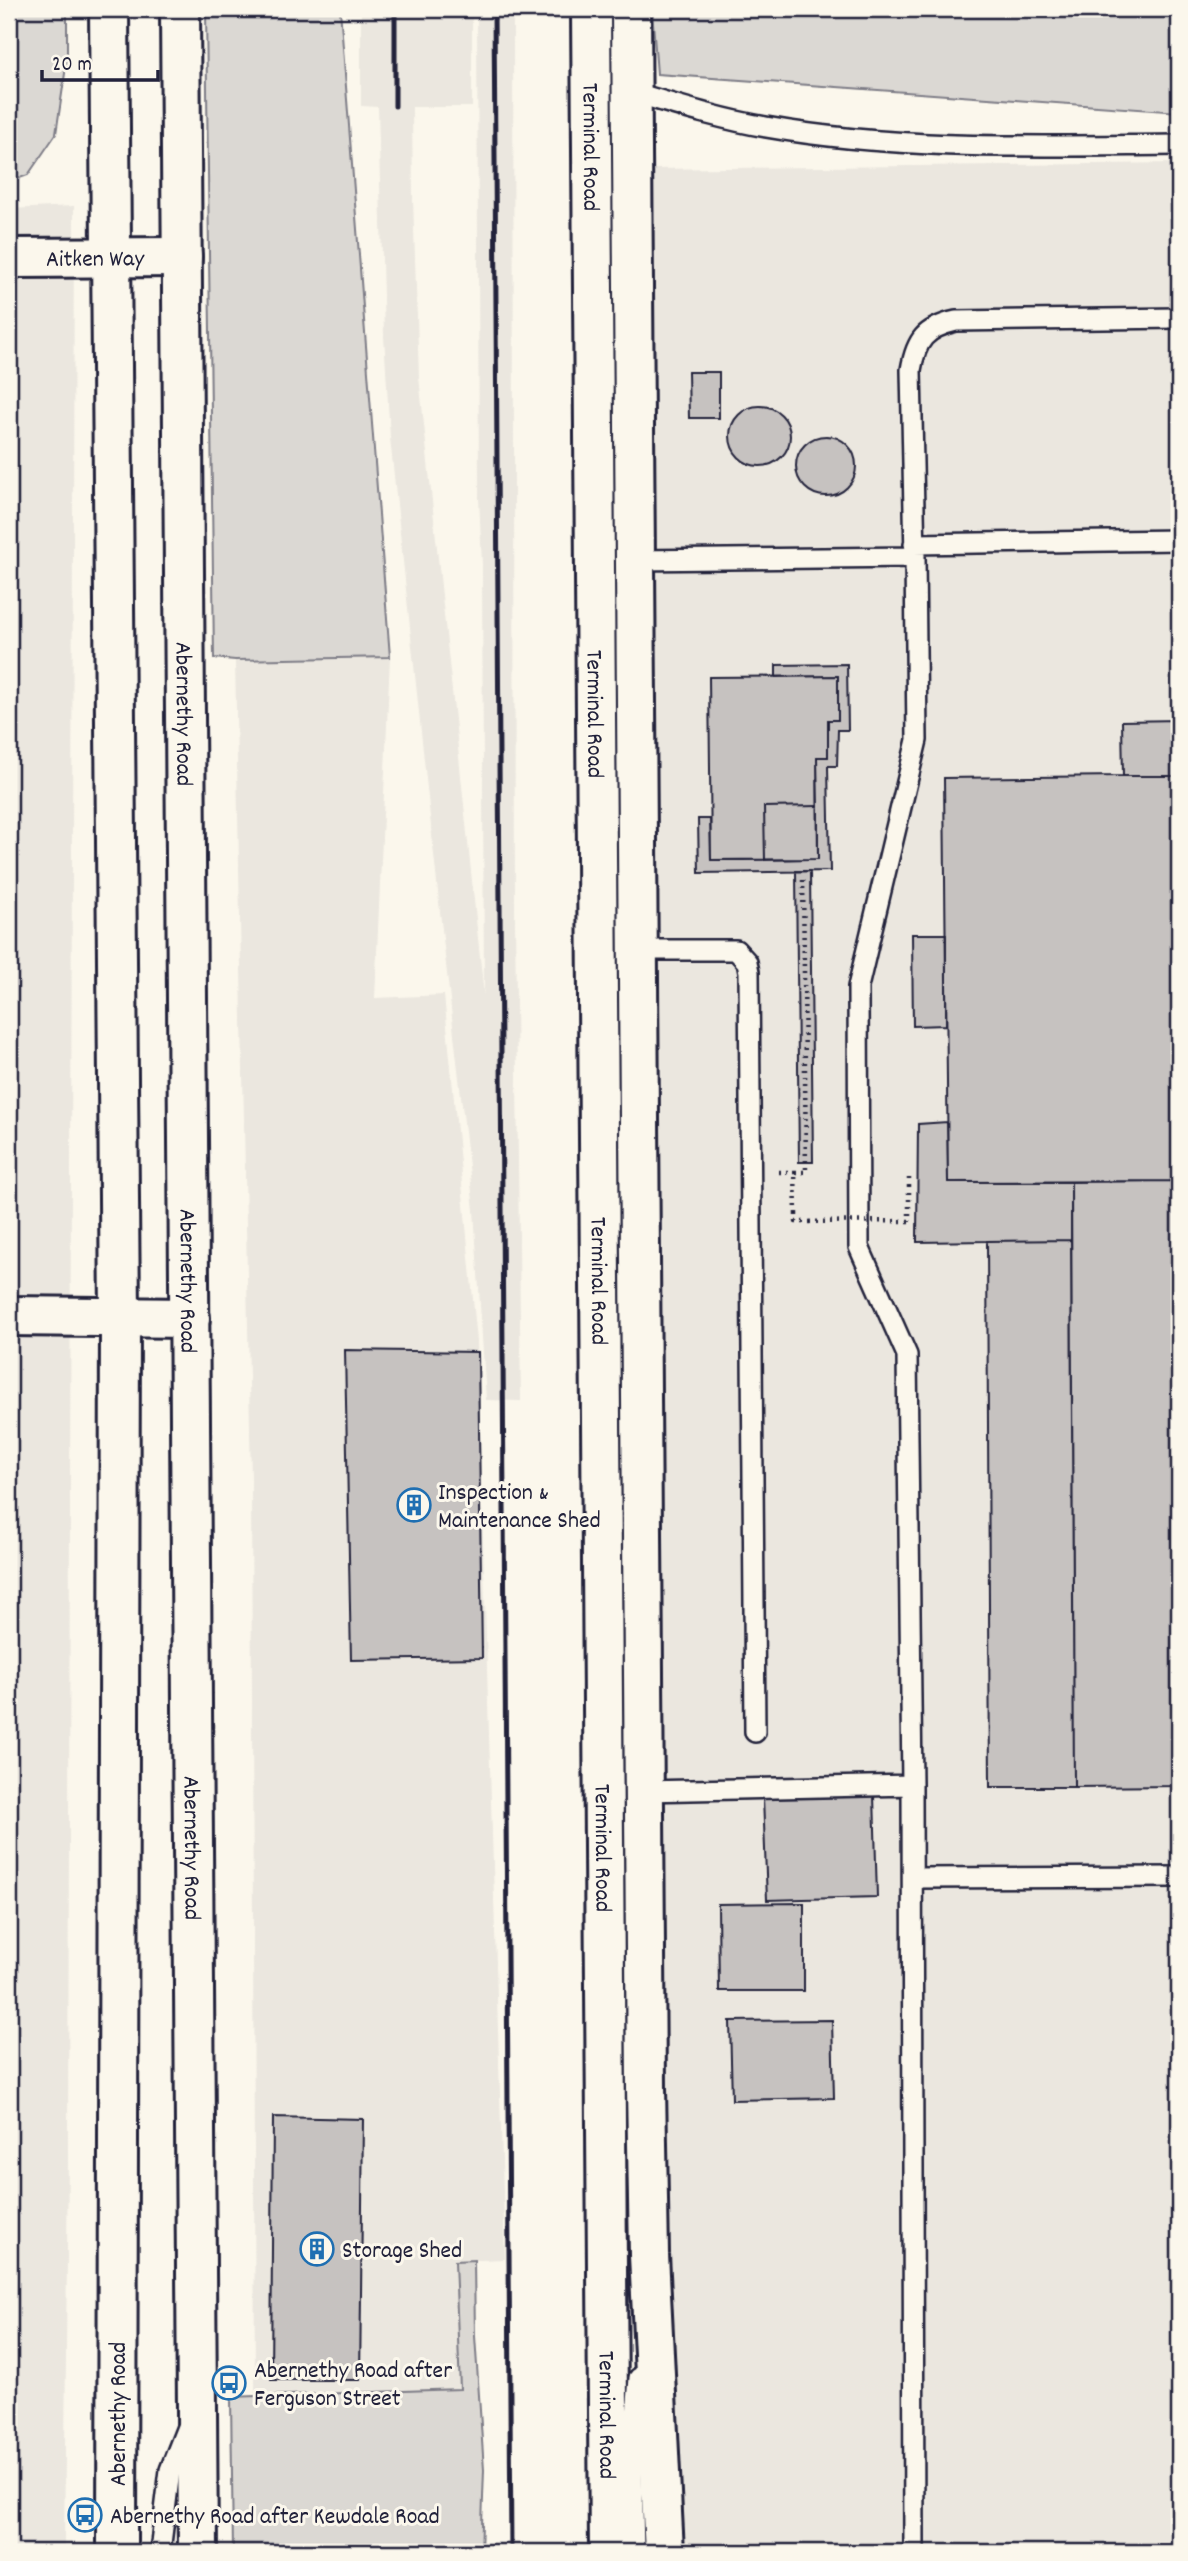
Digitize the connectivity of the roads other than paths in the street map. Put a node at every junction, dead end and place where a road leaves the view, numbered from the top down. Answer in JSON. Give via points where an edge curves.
{"nodes":[{"id":1,"x":109,"y":9,"type":"edge"},
{"id":2,"x":180,"y":9,"type":"edge"},
{"id":3,"x":591,"y":9,"type":"edge"},
{"id":4,"x":631,"y":9,"type":"edge"},
{"id":5,"x":632,"y":92,"type":"junction"},
{"id":6,"x":1179,"y":145,"type":"edge"},
{"id":7,"x":182,"y":257,"type":"junction"},
{"id":8,"x":9,"y":258,"type":"edge"},
{"id":9,"x":111,"y":258,"type":"junction"},
{"id":10,"x":1179,"y":318,"type":"edge"},
{"id":11,"x":1179,"y":540,"type":"edge"},
{"id":12,"x":914,"y":550,"type":"junction"},
{"id":13,"x":636,"y":560,"type":"junction"},
{"id":14,"x":639,"y":950,"type":"junction"},
{"id":15,"x":9,"y":1316,"type":"edge"},
{"id":16,"x":120,"y":1317,"type":"junction"},
{"id":17,"x":190,"y":1318,"type":"junction"},
{"id":18,"x":755,"y":1732,"type":"dead end"},
{"id":19,"x":912,"y":1785,"type":"junction"},
{"id":20,"x":644,"y":1791,"type":"junction"},
{"id":21,"x":1179,"y":1877,"type":"edge"},
{"id":22,"x":914,"y":1878,"type":"junction"},
{"id":23,"x":649,"y":2255,"type":"junction"},
{"id":24,"x":198,"y":2400,"type":"junction"},
{"id":25,"x":117,"y":2552,"type":"edge"},
{"id":26,"x":160,"y":2552,"type":"edge"},
{"id":27,"x":198,"y":2552,"type":"edge"},
{"id":28,"x":609,"y":2552,"type":"edge"},
{"id":29,"x":634,"y":2552,"type":"edge"},
{"id":30,"x":664,"y":2552,"type":"edge"},
{"id":31,"x":914,"y":2552,"type":"edge"}],
"edges":[{"from":1,"to":9,"type":"street","name":"Abernethy Road"},
{"from":2,"to":7,"type":"street","name":"Abernethy Road"},
{"from":3,"to":28,"type":"street","name":"Terminal Road"},
{"from":4,"to":5,"type":"street"},
{"from":5,"to":6,"type":"lane","via":[[765,127],[854,138],[1007,146]]},
{"from":5,"to":13,"type":"street"},
{"from":7,"to":9,"type":"street","name":"Aitken Way"},
{"from":7,"to":17,"type":"street","name":"Abernethy Road"},
{"from":8,"to":9,"type":"street","name":"Aitken Way"},
{"from":9,"to":16,"type":"street","name":"Abernethy Road"},
{"from":10,"to":12,"type":"lane","via":[[956,321],[922,336],[911,370]]},
{"from":11,"to":12,"type":"lane"},
{"from":12,"to":13,"type":"lane"},
{"from":12,"to":19,"type":"lane","via":[[917,740],[858,987],[859,1247],[906,1355]]},
{"from":13,"to":14,"type":"street"},
{"from":14,"to":18,"type":"lane","via":[[736,950],[749,972]]},
{"from":14,"to":20,"type":"street"},
{"from":15,"to":16,"type":"street"},
{"from":16,"to":17,"type":"street"},
{"from":16,"to":25,"type":"street","name":"Abernethy Road"},
{"from":17,"to":24,"type":"street","name":"Abernethy Road"},
{"from":19,"to":20,"type":"lane"},
{"from":19,"to":22,"type":"lane"},
{"from":20,"to":23,"type":"street"},
{"from":21,"to":22,"type":"lane"},
{"from":22,"to":31,"type":"lane"},
{"from":23,"to":29,"type":"lane","via":[[632,2467]]},
{"from":23,"to":30,"type":"street"},
{"from":24,"to":26,"type":"lane","via":[[170,2470]]},
{"from":24,"to":27,"type":"street","name":"Abernethy Road"}]}
